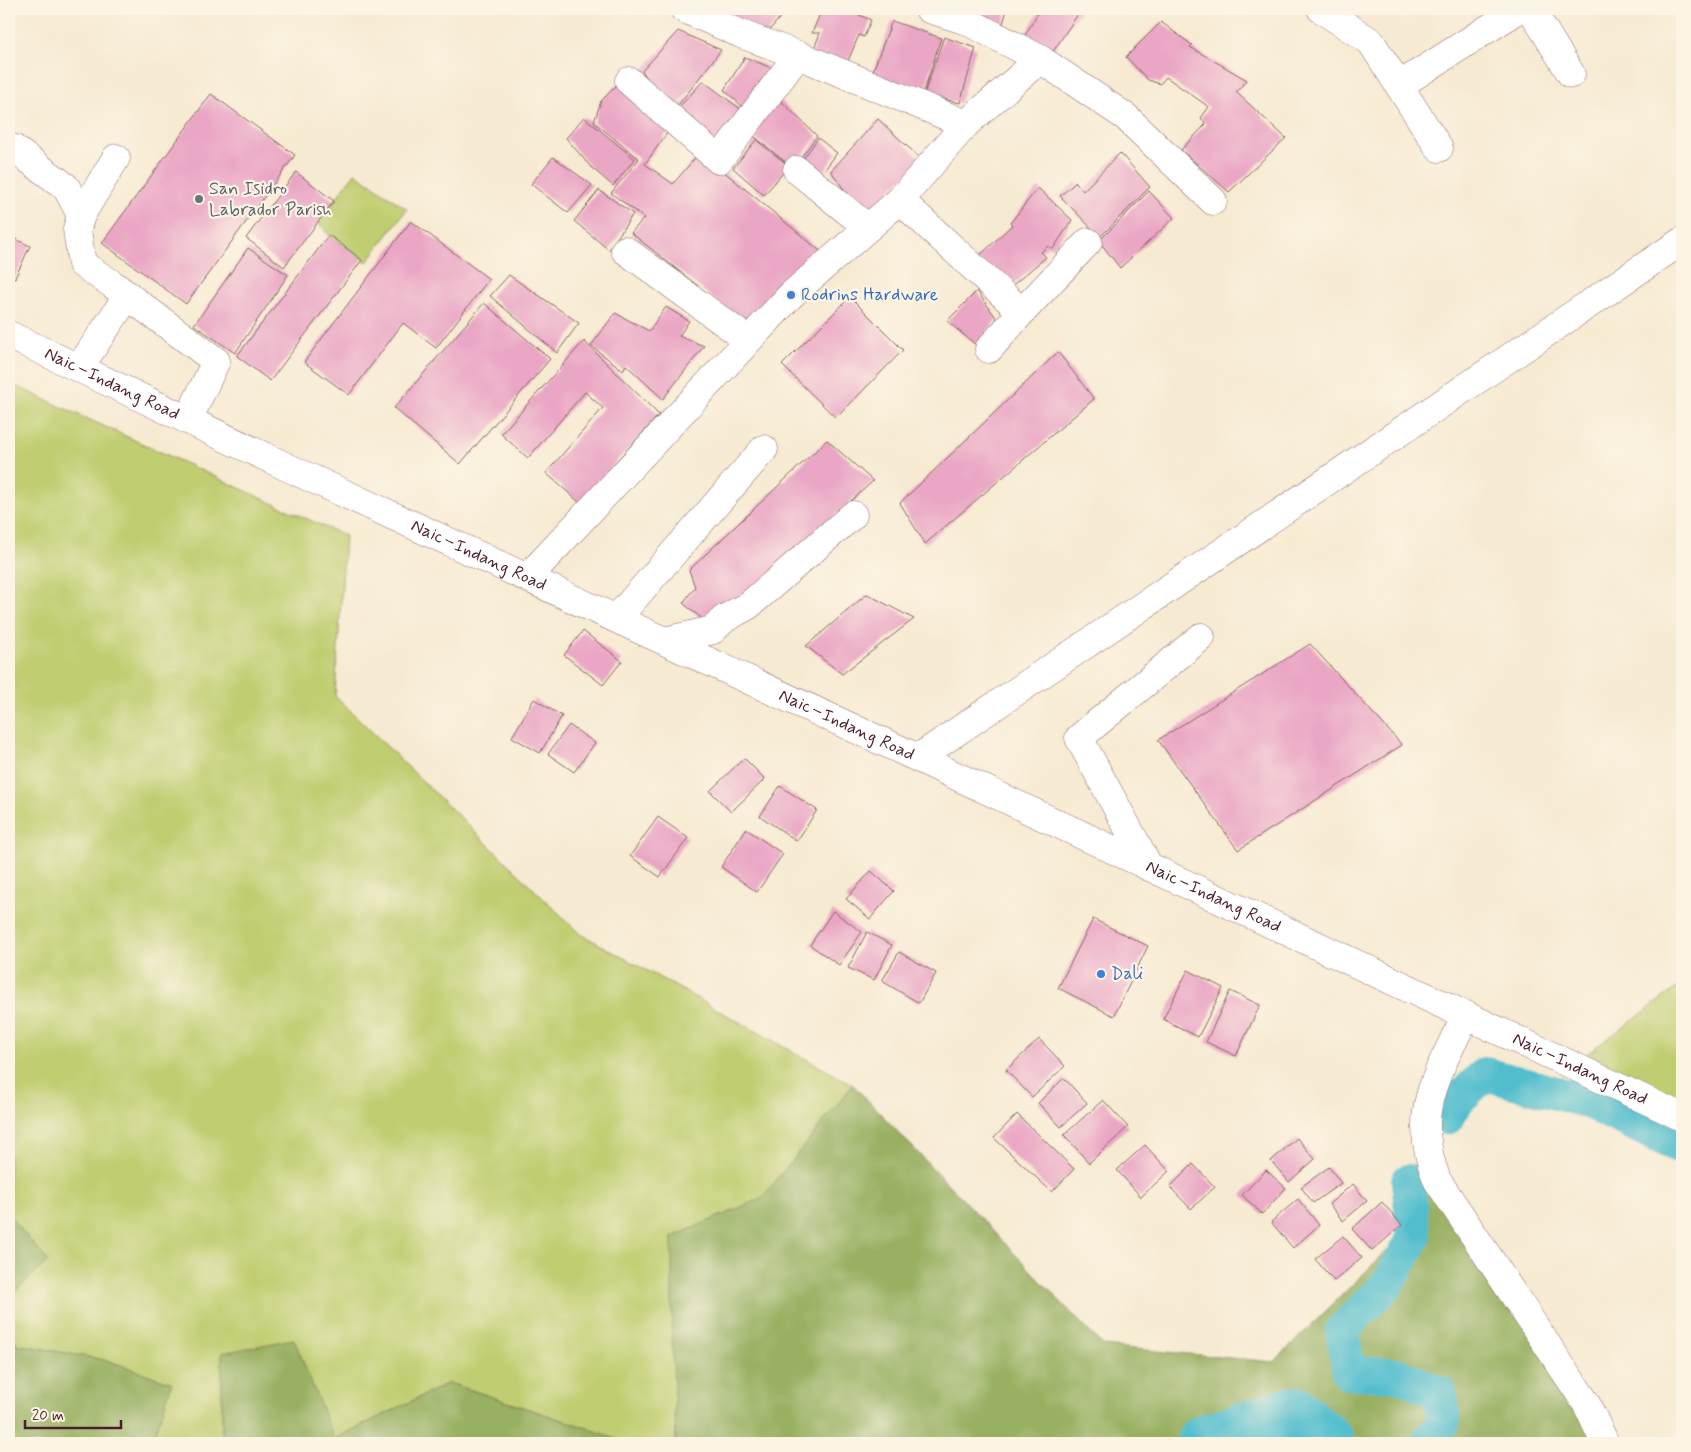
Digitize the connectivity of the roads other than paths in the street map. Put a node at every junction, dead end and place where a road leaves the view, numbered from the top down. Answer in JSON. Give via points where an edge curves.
{"nodes":[{"id":1,"x":684,"y":9,"type":"edge"},
{"id":2,"x":929,"y":9,"type":"edge"},
{"id":3,"x":1321,"y":9,"type":"edge"},
{"id":4,"x":1519,"y":9,"type":"edge"},
{"id":5,"x":1531,"y":9,"type":"edge"},
{"id":6,"x":798,"y":55,"type":"junction"},
{"id":7,"x":1040,"y":59,"type":"junction"},
{"id":8,"x":1571,"y":74,"type":"dead end"},
{"id":9,"x":629,"y":81,"type":"dead end"},
{"id":10,"x":1400,"y":85,"type":"junction"},
{"id":11,"x":966,"y":124,"type":"junction"},
{"id":12,"x":13,"y":148,"type":"dead end"},
{"id":13,"x":1439,"y":148,"type":"dead end"},
{"id":14,"x":116,"y":158,"type":"dead end"},
{"id":15,"x":797,"y":170,"type":"dead end"},
{"id":16,"x":900,"y":200,"type":"junction"},
{"id":17,"x":1213,"y":202,"type":"dead end"},
{"id":18,"x":81,"y":215,"type":"junction"},
{"id":19,"x":867,"y":228,"type":"junction"},
{"id":20,"x":1682,"y":241,"type":"edge"},
{"id":21,"x":1088,"y":242,"type":"dead end"},
{"id":22,"x":625,"y":250,"type":"dead end"},
{"id":23,"x":128,"y":295,"type":"junction"},
{"id":24,"x":1022,"y":312,"type":"junction"},
{"id":25,"x":9,"y":335,"type":"edge"},
{"id":26,"x":748,"y":340,"type":"junction"},
{"id":27,"x":989,"y":349,"type":"dead end"},
{"id":28,"x":79,"y":368,"type":"junction"},
{"id":29,"x":188,"y":420,"type":"junction"},
{"id":30,"x":764,"y":448,"type":"dead end"},
{"id":31,"x":853,"y":515,"type":"dead end"},
{"id":32,"x":528,"y":577,"type":"junction"},
{"id":33,"x":617,"y":618,"type":"junction"},
{"id":34,"x":1201,"y":637,"type":"dead end"},
{"id":35,"x":665,"y":641,"type":"junction"},
{"id":36,"x":918,"y":758,"type":"junction"},
{"id":37,"x":1149,"y":867,"type":"junction"},
{"id":38,"x":1466,"y":1015,"type":"junction"},
{"id":39,"x":1682,"y":1117,"type":"edge"},
{"id":40,"x":1605,"y":1443,"type":"edge"}],
"edges":[{"from":1,"to":6,"type":"street"},
{"from":2,"to":7,"type":"street","via":[[967,21]]},
{"from":3,"to":10,"type":"street","via":[[1371,42]]},
{"from":4,"to":10,"type":"street"},
{"from":5,"to":8,"type":"street"},
{"from":6,"to":9,"type":"street","via":[[719,160]]},
{"from":6,"to":11,"type":"street"},
{"from":7,"to":11,"type":"street"},
{"from":7,"to":17,"type":"street","via":[[1126,117]]},
{"from":10,"to":13,"type":"street"},
{"from":11,"to":16,"type":"street"},
{"from":12,"to":18,"type":"street","via":[[66,187]]},
{"from":14,"to":18,"type":"street"},
{"from":15,"to":19,"type":"street"},
{"from":16,"to":19,"type":"street"},
{"from":16,"to":24,"type":"street"},
{"from":18,"to":23,"type":"street","via":[[77,228],[82,264]]},
{"from":19,"to":26,"type":"street","via":[[791,295]]},
{"from":20,"to":36,"type":"street"},
{"from":21,"to":24,"type":"street"},
{"from":22,"to":26,"type":"street"},
{"from":23,"to":28,"type":"street"},
{"from":23,"to":29,"type":"street","via":[[216,361]]},
{"from":24,"to":27,"type":"street"},
{"from":25,"to":28,"type":"street","name":"Naic–Indang Road"},
{"from":26,"to":32,"type":"street"},
{"from":28,"to":29,"type":"street","name":"Naic–Indang Road"},
{"from":29,"to":32,"type":"street","name":"Naic–Indang Road"},
{"from":30,"to":33,"type":"street"},
{"from":31,"to":35,"type":"street","via":[[749,605],[712,630]]},
{"from":32,"to":33,"type":"street","name":"Naic–Indang Road"},
{"from":33,"to":35,"type":"street","name":"Naic–Indang Road"},
{"from":34,"to":37,"type":"street","via":[[1079,738]]},
{"from":35,"to":36,"type":"street","name":"Naic–Indang Road"},
{"from":36,"to":37,"type":"street","name":"Naic–Indang Road"},
{"from":37,"to":38,"type":"street","name":"Naic–Indang Road"},
{"from":38,"to":39,"type":"street","name":"Naic–Indang Road"},
{"from":38,"to":40,"type":"street","via":[[1431,1090],[1426,1114],[1429,1160],[1437,1180],[1586,1403]]}]}
